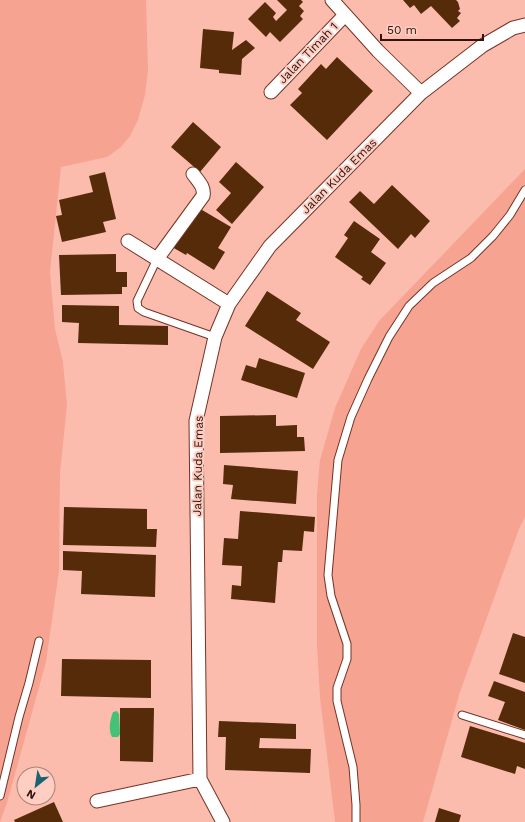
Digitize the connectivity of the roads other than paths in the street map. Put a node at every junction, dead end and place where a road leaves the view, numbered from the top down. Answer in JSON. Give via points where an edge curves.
{"nodes":[{"id":1,"x":332,"y":0,"type":"edge"},
{"id":2,"x":345,"y":15,"type":"junction"},
{"id":3,"x":525,"y":24,"type":"edge"},
{"id":4,"x":271,"y":92,"type":"dead end"},
{"id":5,"x":421,"y":93,"type":"junction"},
{"id":6,"x":193,"y":174,"type":"dead end"},
{"id":7,"x":525,"y":190,"type":"edge"},
{"id":8,"x":128,"y":241,"type":"dead end"},
{"id":9,"x":157,"y":259,"type":"junction"},
{"id":10,"x":229,"y":304,"type":"junction"},
{"id":11,"x":215,"y":337,"type":"junction"},
{"id":12,"x":39,"y":641,"type":"dead end"},
{"id":13,"x":462,"y":715,"type":"dead end"},
{"id":14,"x":525,"y":735,"type":"edge"},
{"id":15,"x":200,"y":779,"type":"junction"},
{"id":16,"x":0,"y":796,"type":"edge"},
{"id":17,"x":97,"y":801,"type":"dead end"},
{"id":18,"x":223,"y":822,"type":"edge"},
{"id":19,"x":356,"y":822,"type":"edge"}],
"edges":[{"from":1,"to":2,"type":"street"},
{"from":2,"to":4,"type":"street","name":"Jalan Timah 1"},
{"from":2,"to":5,"type":"street"},
{"from":3,"to":5,"type":"street","name":"Jalan Kuda Emas","via":[[482,46]]},
{"from":5,"to":10,"type":"street","name":"Jalan Kuda Emas","via":[[270,246]]},
{"from":6,"to":9,"type":"street","via":[[201,185],[203,196]]},
{"from":7,"to":19,"type":"lane","via":[[493,236],[471,258],[433,283],[409,306],[389,338],[365,386],[351,417],[338,460],[328,575],[330,596],[347,644],[347,659],[337,688],[337,701],[352,767]]},
{"from":8,"to":9,"type":"street"},
{"from":9,"to":10,"type":"street"},
{"from":9,"to":11,"type":"lane","via":[[136,301],[138,308]]},
{"from":10,"to":11,"type":"street","name":"Jalan Kuda Emas"},
{"from":11,"to":15,"type":"street","name":"Jalan Kuda Emas","via":[[196,421]]},
{"from":12,"to":16,"type":"lane"},
{"from":13,"to":14,"type":"lane"},
{"from":15,"to":17,"type":"street"},
{"from":15,"to":18,"type":"street","name":"Jalan Kuda Emas"}]}
